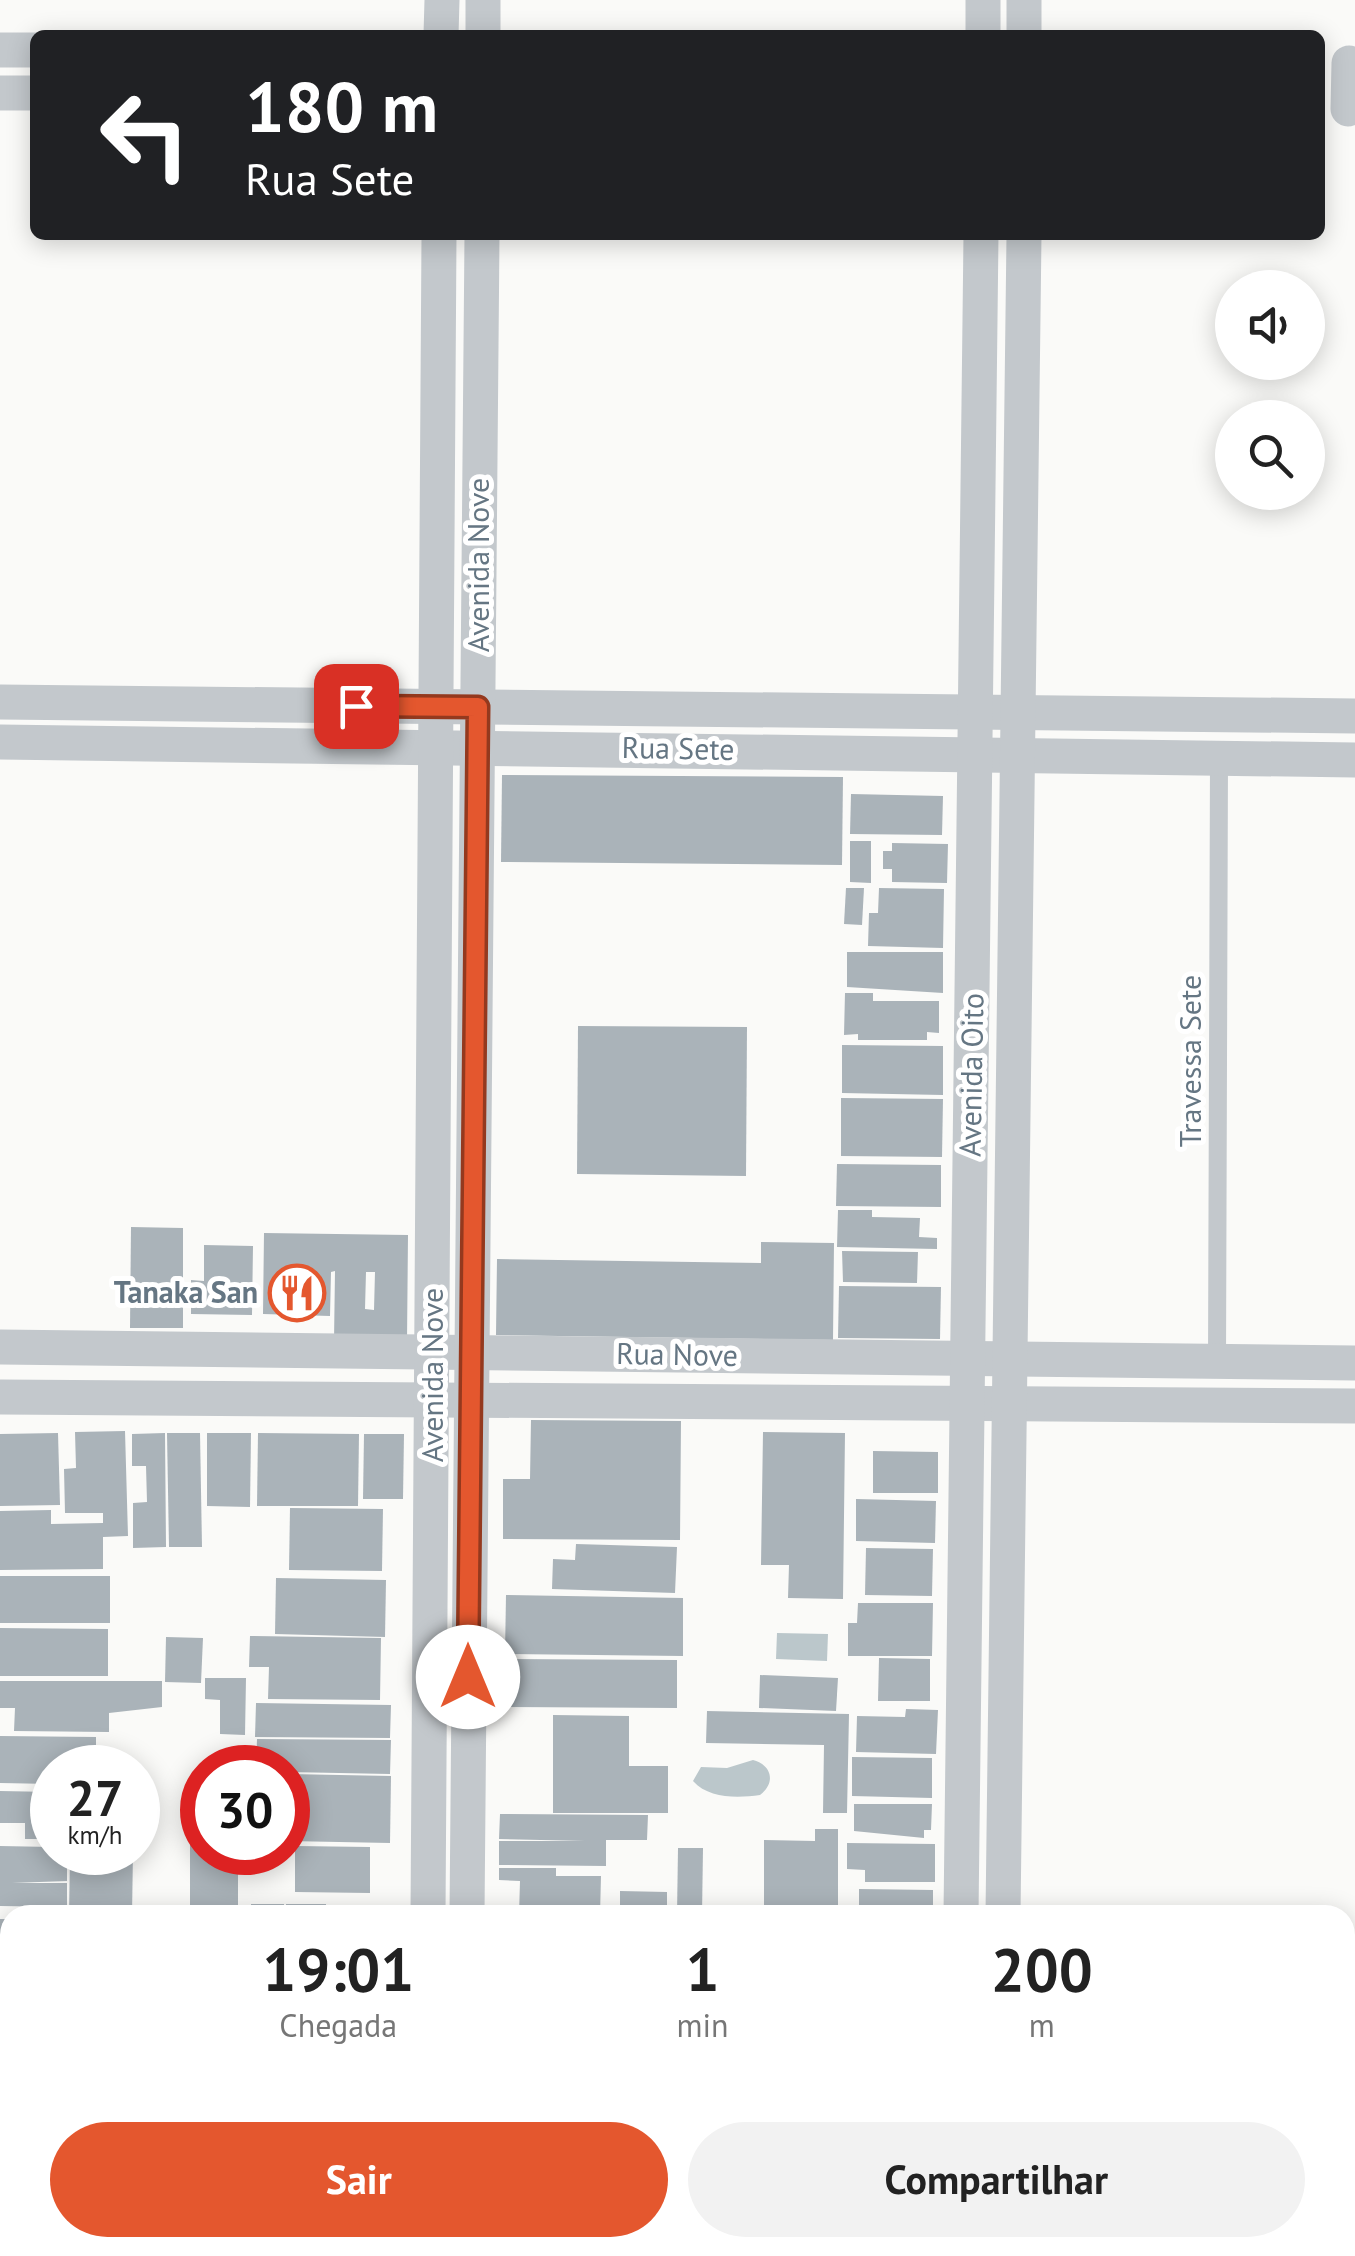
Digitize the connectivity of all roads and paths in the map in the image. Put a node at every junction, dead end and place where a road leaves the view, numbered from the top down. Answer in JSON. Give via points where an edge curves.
{"nodes":[{"id":1,"x":442,"y":0,"type":"edge"},
{"id":2,"x":483,"y":0,"type":"edge"},
{"id":3,"x":983,"y":0,"type":"edge"},
{"id":4,"x":1024,"y":0,"type":"edge"},
{"id":5,"x":441,"y":30,"type":"edge"},
{"id":6,"x":483,"y":30,"type":"edge"},
{"id":7,"x":983,"y":30,"type":"edge"},
{"id":8,"x":1024,"y":30,"type":"edge"},
{"id":9,"x":0,"y":50,"type":"edge"},
{"id":10,"x":30,"y":50,"type":"edge"},
{"id":11,"x":1341,"y":63,"type":"edge"},
{"id":12,"x":0,"y":93,"type":"edge"},
{"id":13,"x":30,"y":93,"type":"edge"},
{"id":14,"x":1341,"y":109,"type":"edge"},
{"id":15,"x":439,"y":240,"type":"edge"},
{"id":16,"x":482,"y":240,"type":"edge"},
{"id":17,"x":981,"y":240,"type":"edge"},
{"id":18,"x":1024,"y":240,"type":"edge"},
{"id":19,"x":0,"y":702,"type":"edge"},
{"id":20,"x":435,"y":707,"type":"junction"},
{"id":21,"x":478,"y":707,"type":"junction"},
{"id":22,"x":975,"y":712,"type":"junction"},
{"id":23,"x":1017,"y":712,"type":"junction"},
{"id":24,"x":1355,"y":716,"type":"edge"},
{"id":25,"x":0,"y":742,"type":"edge"},
{"id":26,"x":436,"y":745,"type":"junction"},
{"id":27,"x":477,"y":746,"type":"junction"},
{"id":28,"x":976,"y":755,"type":"junction"},
{"id":29,"x":1017,"y":756,"type":"junction"},
{"id":30,"x":1219,"y":760,"type":"junction"},
{"id":31,"x":1355,"y":760,"type":"edge"},
{"id":32,"x":0,"y":1348,"type":"edge"},
{"id":33,"x":434,"y":1351,"type":"junction"},
{"id":34,"x":469,"y":1352,"type":"junction"},
{"id":35,"x":968,"y":1359,"type":"junction"},
{"id":36,"x":1008,"y":1360,"type":"junction"},
{"id":37,"x":1217,"y":1362,"type":"junction"},
{"id":38,"x":1355,"y":1363,"type":"edge"},
{"id":39,"x":0,"y":1397,"type":"edge"},
{"id":40,"x":469,"y":1399,"type":"junction"},
{"id":41,"x":434,"y":1400,"type":"junction"},
{"id":42,"x":966,"y":1402,"type":"junction"},
{"id":43,"x":1008,"y":1402,"type":"junction"},
{"id":44,"x":1355,"y":1406,"type":"edge"},
{"id":45,"x":428,"y":1905,"type":"edge"},
{"id":46,"x":466,"y":1905,"type":"edge"},
{"id":47,"x":961,"y":1905,"type":"edge"},
{"id":48,"x":1003,"y":1905,"type":"edge"}],
"edges":[{"from":1,"to":5,"type":"street"},
{"from":2,"to":6,"type":"street"},
{"from":3,"to":7,"type":"street"},
{"from":4,"to":8,"type":"street"},
{"from":9,"to":10,"type":"street"},
{"from":11,"to":14,"type":"street"},
{"from":12,"to":13,"type":"street"},
{"from":15,"to":20,"type":"street","name":"Avenida Nove"},
{"from":16,"to":21,"type":"street","name":"Avenida Nove"},
{"from":17,"to":22,"type":"street","name":"Avenida Oito"},
{"from":18,"to":23,"type":"street","name":"Avenida Oito"},
{"from":19,"to":20,"type":"street","name":"Rua Sete"},
{"from":20,"to":21,"type":"street","name":"Rua Sete"},
{"from":20,"to":26,"type":"street","name":"Avenida Nove"},
{"from":21,"to":22,"type":"street","name":"Rua Sete"},
{"from":21,"to":27,"type":"street","name":"Avenida Nove"},
{"from":22,"to":23,"type":"street","name":"Rua Sete"},
{"from":22,"to":28,"type":"street","name":"Avenida Oito"},
{"from":23,"to":24,"type":"street","name":"Rua Sete"},
{"from":23,"to":29,"type":"street","name":"Avenida Oito"},
{"from":25,"to":26,"type":"street","name":"Rua Sete"},
{"from":26,"to":27,"type":"street","name":"Rua Sete"},
{"from":26,"to":33,"type":"street","name":"Avenida Nove"},
{"from":27,"to":28,"type":"street","name":"Rua Sete"},
{"from":27,"to":34,"type":"street","name":"Avenida Nove"},
{"from":28,"to":29,"type":"street","name":"Rua Sete"},
{"from":28,"to":35,"type":"street","name":"Avenida Oito"},
{"from":29,"to":30,"type":"street","name":"Rua Sete"},
{"from":29,"to":36,"type":"street","name":"Avenida Oito"},
{"from":30,"to":31,"type":"street","name":"Rua Sete"},
{"from":30,"to":37,"type":"lane","name":"Travessa Sete"},
{"from":32,"to":33,"type":"street","name":"Rua Nove"},
{"from":33,"to":34,"type":"street","name":"Rua Nove"},
{"from":33,"to":41,"type":"street","name":"Avenida Nove"},
{"from":34,"to":35,"type":"street","name":"Rua Nove"},
{"from":34,"to":40,"type":"street","name":"Avenida Nove"},
{"from":35,"to":36,"type":"street","name":"Rua Nove"},
{"from":35,"to":42,"type":"street","name":"Avenida Oito"},
{"from":36,"to":37,"type":"street","name":"Rua Nove"},
{"from":36,"to":43,"type":"street","name":"Avenida Oito"},
{"from":37,"to":38,"type":"street","name":"Rua Nove"},
{"from":39,"to":41,"type":"street","name":"Rua Nove"},
{"from":40,"to":41,"type":"street","name":"Rua Nove"},
{"from":40,"to":42,"type":"street","name":"Rua Nove"},
{"from":40,"to":46,"type":"street","name":"Avenida Nove"},
{"from":41,"to":45,"type":"street","name":"Avenida Nove"},
{"from":42,"to":43,"type":"street","name":"Rua Nove"},
{"from":42,"to":47,"type":"street","name":"Avenida Oito"},
{"from":43,"to":44,"type":"street","name":"Rua Nove"},
{"from":43,"to":48,"type":"street","name":"Avenida Oito"}]}
